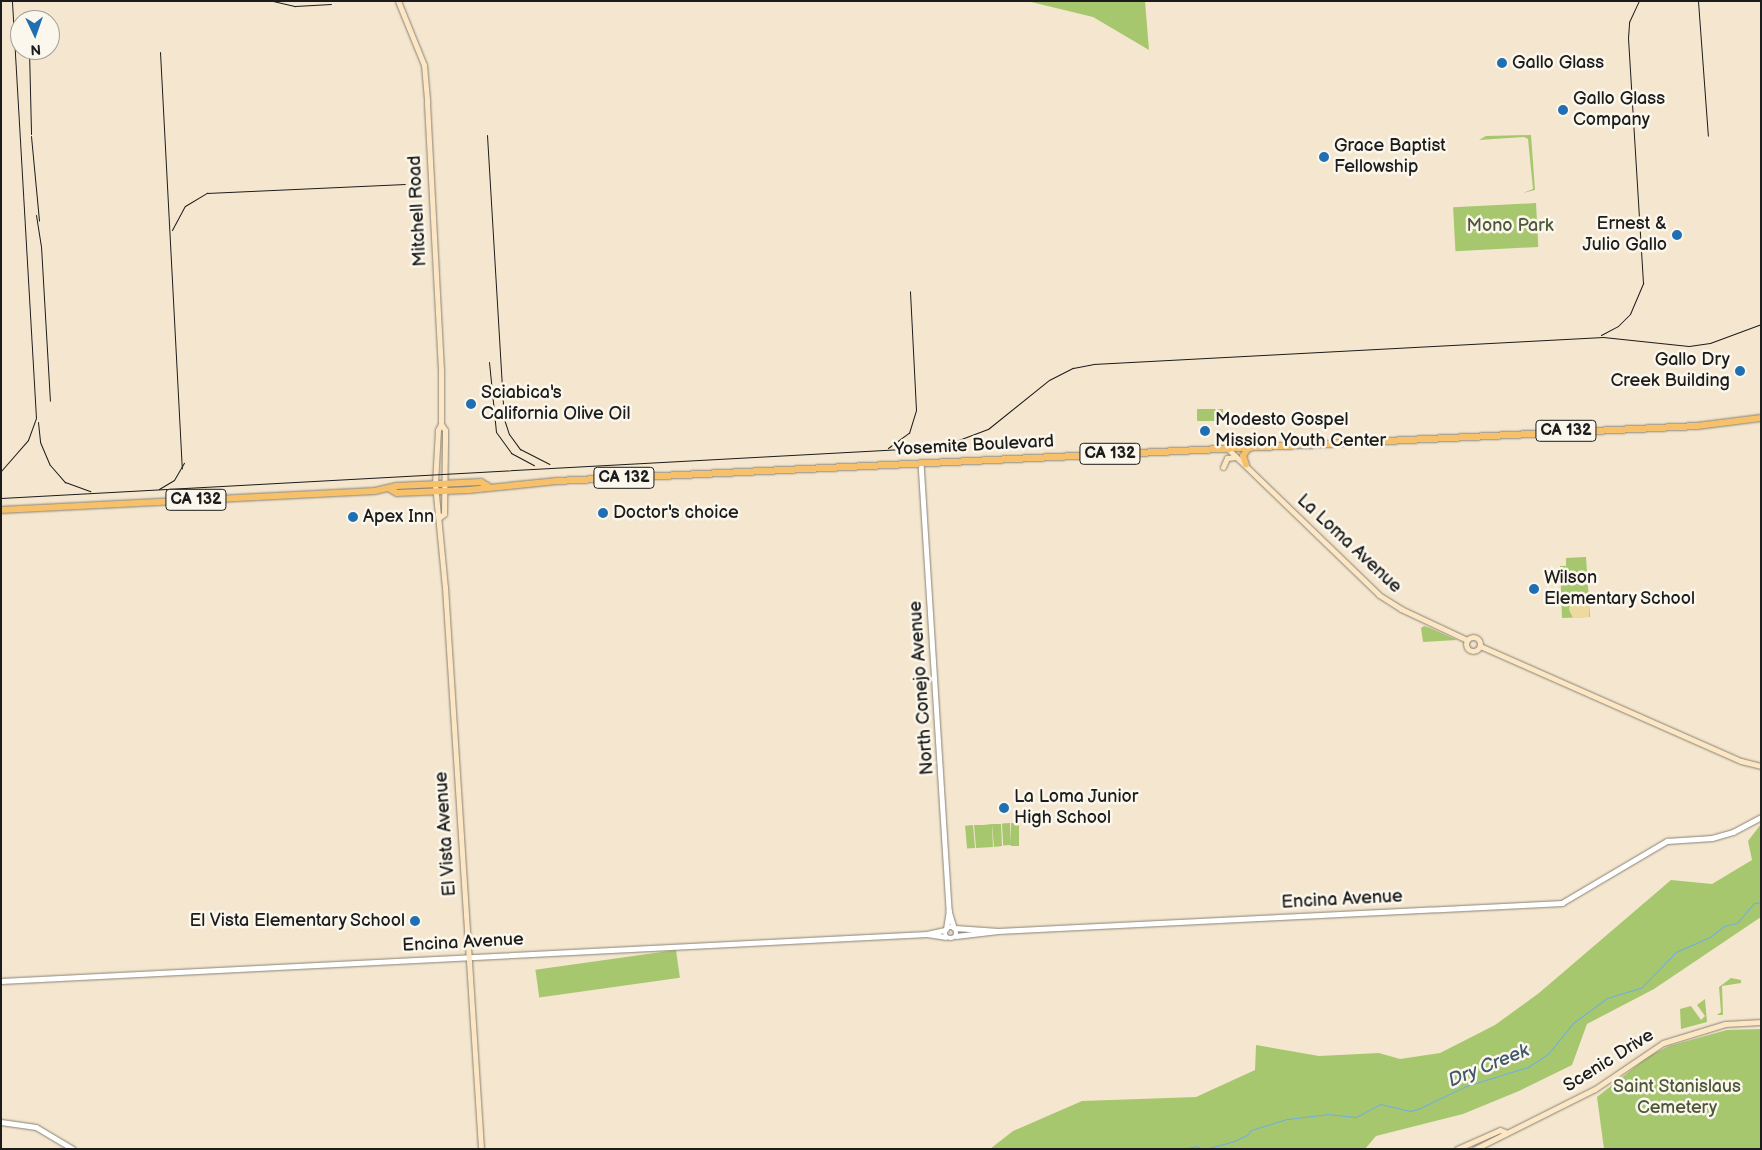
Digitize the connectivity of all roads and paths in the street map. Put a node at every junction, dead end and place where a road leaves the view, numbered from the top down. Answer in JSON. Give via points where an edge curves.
{"nodes":[{"id":1,"x":398,"y":1,"type":"edge"},
{"id":2,"x":1761,"y":418,"type":"edge"},
{"id":3,"x":441,"y":424,"type":"junction"},
{"id":4,"x":1250,"y":446,"type":"junction"},
{"id":5,"x":1226,"y":448,"type":"junction"},
{"id":6,"x":1238,"y":458,"type":"junction"},
{"id":7,"x":921,"y":463,"type":"junction"},
{"id":8,"x":1246,"y":466,"type":"junction"},
{"id":9,"x":1223,"y":467,"type":"dead end"},
{"id":10,"x":443,"y":483,"type":"junction"},
{"id":11,"x":435,"y":484,"type":"junction"},
{"id":12,"x":488,"y":486,"type":"junction"},
{"id":13,"x":390,"y":489,"type":"junction"},
{"id":14,"x":443,"y":490,"type":"junction"},
{"id":15,"x":435,"y":491,"type":"junction"},
{"id":16,"x":1,"y":510,"type":"edge"},
{"id":17,"x":440,"y":517,"type":"junction"},
{"id":18,"x":1467,"y":640,"type":"junction"},
{"id":19,"x":1480,"y":646,"type":"junction"},
{"id":20,"x":1761,"y":766,"type":"edge"},
{"id":21,"x":1761,"y":817,"type":"edge"},
{"id":22,"x":949,"y":912,"type":"junction"},
{"id":23,"x":954,"y":928,"type":"junction"},
{"id":24,"x":946,"y":929,"type":"junction"},
{"id":25,"x":998,"y":931,"type":"junction"},
{"id":26,"x":927,"y":934,"type":"junction"},
{"id":27,"x":956,"y":936,"type":"junction"},
{"id":28,"x":946,"y":937,"type":"junction"},
{"id":29,"x":468,"y":956,"type":"junction"},
{"id":30,"x":1,"y":981,"type":"edge"},
{"id":31,"x":1761,"y":1022,"type":"edge"},
{"id":32,"x":1,"y":1122,"type":"edge"},
{"id":33,"x":1505,"y":1132,"type":"junction"},
{"id":34,"x":73,"y":1149,"type":"edge"},
{"id":35,"x":481,"y":1149,"type":"edge"},
{"id":36,"x":1457,"y":1149,"type":"edge"},
{"id":37,"x":1475,"y":1149,"type":"edge"}],
"edges":[{"from":1,"to":3,"type":"main road","name":"Mitchell Road","via":[[424,65]]},
{"from":2,"to":4,"type":"main road","name":"Yosemite Boulevard","number":"CA 132","via":[[1698,426]]},
{"from":3,"to":10,"type":"main road","name":"Mitchell Road","via":[[445,430]]},
{"from":3,"to":11,"type":"main road","name":"Mitchell Road"},
{"from":4,"to":5,"type":"main road","name":"Yosemite Boulevard","number":"CA 132"},
{"from":4,"to":8,"type":"main road","via":[[1243,456]]},
{"from":5,"to":6,"type":"main road","name":"La Loma Avenue"},
{"from":5,"to":7,"type":"main road","name":"Yosemite Boulevard","number":"CA 132"},
{"from":6,"to":8,"type":"main road","name":"La Loma Avenue"},
{"from":6,"to":9,"type":"main road","via":[[1228,457]]},
{"from":7,"to":12,"type":"main road","name":"Yosemite Boulevard","number":"CA 132"},
{"from":7,"to":22,"type":"street","name":"North Conejo Avenue"},
{"from":8,"to":18,"type":"main road","name":"La Loma Avenue","via":[[1379,595]]},
{"from":10,"to":11,"type":"main road","name":"Yosemite Boulevard","number":"CA 132"},
{"from":10,"to":12,"type":"main road","name":"Yosemite Boulevard","number":"CA 132","via":[[481,482]]},
{"from":10,"to":14,"type":"main road","name":"El Vista Avenue"},
{"from":11,"to":13,"type":"main road","name":"Yosemite Boulevard","number":"CA 132"},
{"from":11,"to":15,"type":"main road","name":"El Vista Avenue"},
{"from":12,"to":14,"type":"main road","name":"Yosemite Boulevard"},
{"from":13,"to":15,"type":"main road","name":"Yosemite Boulevard","via":[[397,493]]},
{"from":13,"to":16,"type":"main road","name":"Yosemite Boulevard","number":"CA 132"},
{"from":14,"to":15,"type":"main road","name":"Yosemite Boulevard"},
{"from":14,"to":17,"type":"main road","name":"El Vista Avenue","via":[[444,514]]},
{"from":15,"to":17,"type":"main road","name":"El Vista Avenue"},
{"from":17,"to":29,"type":"main road","name":"El Vista Avenue"},
{"from":18,"to":19,"type":"main road","via":[[1477,638]]},
{"from":18,"to":19,"type":"main road","via":[[1470,650]]},
{"from":19,"to":20,"type":"main road","via":[[1740,761]]},
{"from":21,"to":25,"type":"street","name":"Encina Avenue","via":[[1738,830],[1712,838],[1670,840],[1562,903]]},
{"from":22,"to":23,"type":"street","name":"North Conejo Avenue"},
{"from":22,"to":24,"type":"street","name":"North Conejo Avenue"},
{"from":23,"to":24,"type":"street","name":"Encina Avenue"},
{"from":23,"to":25,"type":"street","name":"Encina Avenue"},
{"from":23,"to":27,"type":"street","name":"North Conejo Avenue"},
{"from":24,"to":26,"type":"street","name":"Encina Avenue"},
{"from":24,"to":28,"type":"street","name":"North Conejo Avenue"},
{"from":25,"to":27,"type":"street","name":"Encina Avenue"},
{"from":26,"to":28,"type":"street","name":"Encina Avenue"},
{"from":26,"to":29,"type":"street","name":"Encina Avenue"},
{"from":27,"to":28,"type":"street","name":"Encina Avenue"},
{"from":29,"to":30,"type":"street","name":"Encina Avenue"},
{"from":29,"to":35,"type":"main road","name":"El Vista Avenue"},
{"from":31,"to":33,"type":"main road","name":"Scenic Drive","via":[[1725,1024],[1663,1043],[1595,1089]]},
{"from":32,"to":34,"type":"street","via":[[36,1127]]},
{"from":33,"to":36,"type":"main road","name":"Scenic Drive","via":[[1500,1130]]},
{"from":33,"to":37,"type":"main road","name":"Scenic Drive","via":[[1503,1137]]}]}
